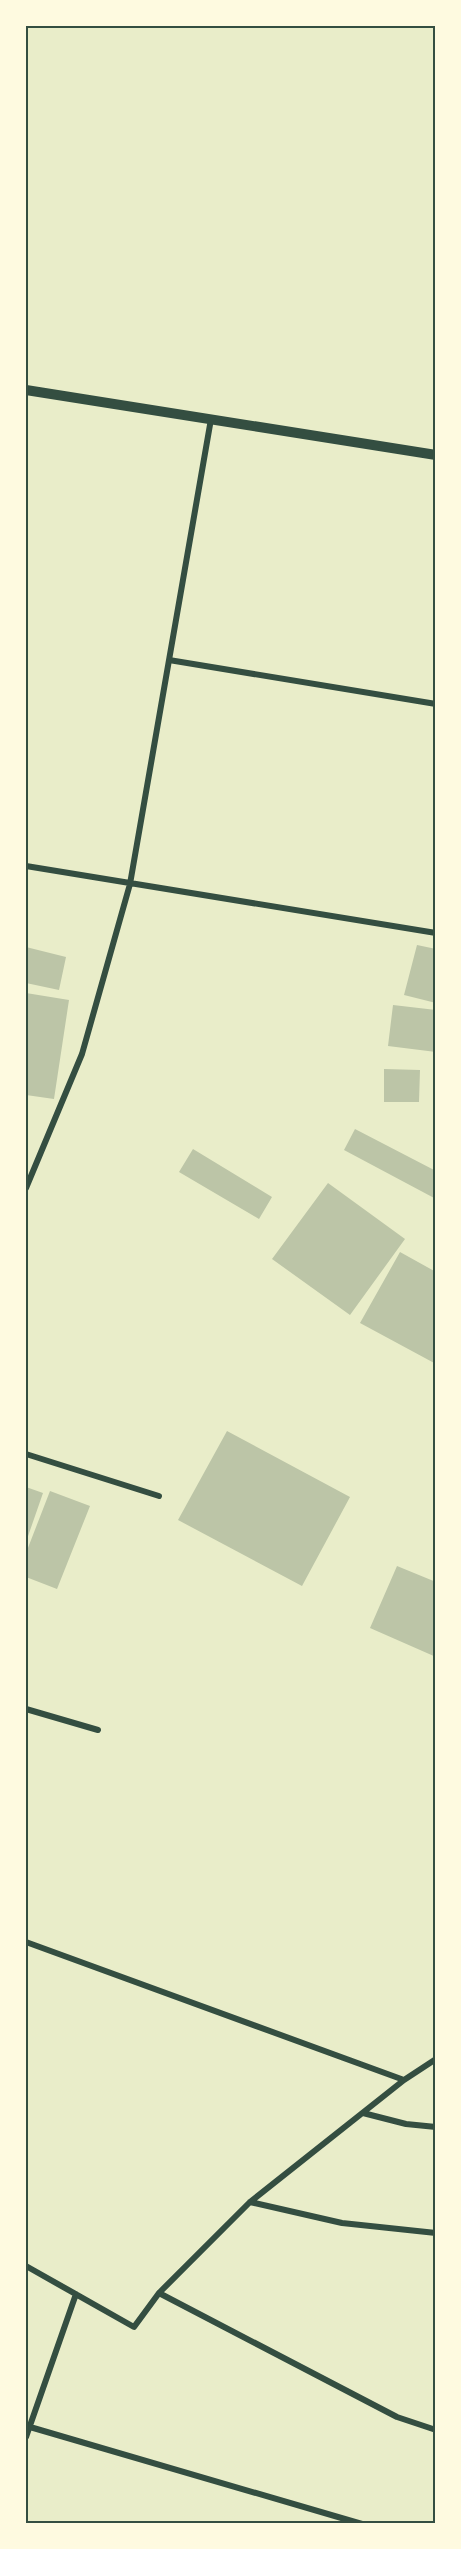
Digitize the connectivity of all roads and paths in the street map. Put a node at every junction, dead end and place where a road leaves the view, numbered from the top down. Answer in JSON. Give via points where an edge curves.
{"nodes":[{"id":1,"x":26,"y":390,"type":"edge"},
{"id":2,"x":211,"y":419,"type":"junction"},
{"id":3,"x":435,"y":455,"type":"edge"},
{"id":4,"x":169,"y":660,"type":"junction"},
{"id":5,"x":435,"y":704,"type":"edge"},
{"id":6,"x":26,"y":866,"type":"edge"},
{"id":7,"x":130,"y":884,"type":"junction"},
{"id":8,"x":435,"y":933,"type":"edge"},
{"id":9,"x":26,"y":1188,"type":"edge"},
{"id":10,"x":26,"y":1454,"type":"edge"},
{"id":11,"x":159,"y":1496,"type":"dead end"},
{"id":12,"x":26,"y":1709,"type":"edge"},
{"id":13,"x":98,"y":1730,"type":"dead end"},
{"id":14,"x":26,"y":1942,"type":"edge"},
{"id":15,"x":435,"y":2059,"type":"edge"},
{"id":16,"x":404,"y":2080,"type":"junction"},
{"id":17,"x":363,"y":2113,"type":"junction"},
{"id":18,"x":435,"y":2127,"type":"edge"},
{"id":19,"x":250,"y":2202,"type":"junction"},
{"id":20,"x":435,"y":2234,"type":"edge"},
{"id":21,"x":26,"y":2266,"type":"edge"},
{"id":22,"x":159,"y":2293,"type":"junction"},
{"id":23,"x":76,"y":2295,"type":"junction"},
{"id":24,"x":30,"y":2427,"type":"junction"},
{"id":25,"x":435,"y":2430,"type":"edge"},
{"id":26,"x":26,"y":2437,"type":"edge"},
{"id":27,"x":362,"y":2523,"type":"edge"}],
"edges":[{"from":1,"to":2,"type":"street"},
{"from":2,"to":3,"type":"street"},
{"from":2,"to":4,"type":"street"},
{"from":4,"to":5,"type":"street"},
{"from":4,"to":7,"type":"street"},
{"from":6,"to":7,"type":"street"},
{"from":7,"to":8,"type":"street"},
{"from":7,"to":9,"type":"street","via":[[82,1054]]},
{"from":10,"to":11,"type":"street"},
{"from":12,"to":13,"type":"street"},
{"from":14,"to":16,"type":"street"},
{"from":15,"to":16,"type":"street"},
{"from":16,"to":17,"type":"street"},
{"from":17,"to":18,"type":"street"},
{"from":17,"to":19,"type":"street"},
{"from":19,"to":20,"type":"street","via":[[342,2223]]},
{"from":19,"to":22,"type":"street"},
{"from":21,"to":23,"type":"street"},
{"from":22,"to":23,"type":"street","via":[[134,2327]]},
{"from":22,"to":25,"type":"street","via":[[398,2417]]},
{"from":23,"to":24,"type":"street"},
{"from":24,"to":26,"type":"street"},
{"from":24,"to":27,"type":"street"}]}
